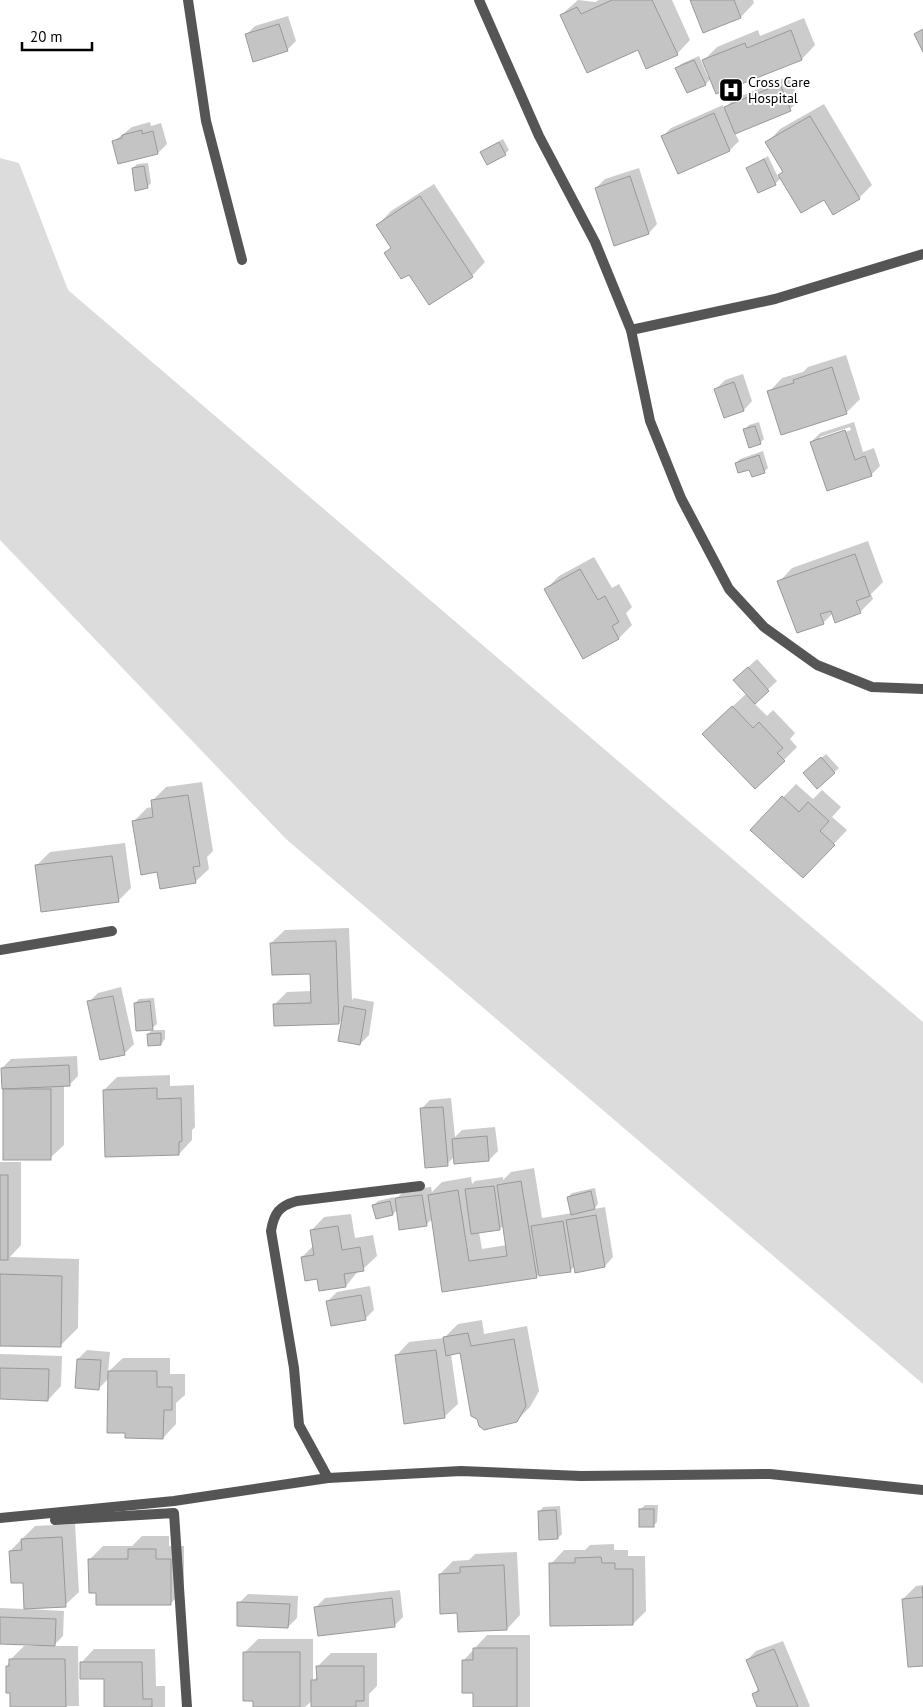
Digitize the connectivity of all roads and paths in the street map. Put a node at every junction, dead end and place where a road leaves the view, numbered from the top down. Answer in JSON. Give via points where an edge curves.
{"nodes":[{"id":1,"x":188,"y":0,"type":"edge"},
{"id":2,"x":480,"y":0,"type":"edge"},
{"id":3,"x":923,"y":254,"type":"edge"},
{"id":4,"x":242,"y":260,"type":"dead end"},
{"id":5,"x":631,"y":330,"type":"junction"},
{"id":6,"x":923,"y":689,"type":"edge"},
{"id":7,"x":112,"y":931,"type":"dead end"},
{"id":8,"x":0,"y":950,"type":"edge"},
{"id":9,"x":420,"y":1186,"type":"dead end"},
{"id":10,"x":328,"y":1478,"type":"junction"},
{"id":11,"x":923,"y":1490,"type":"edge"},
{"id":12,"x":0,"y":1518,"type":"edge"},
{"id":13,"x":0,"y":1522,"type":"edge"},
{"id":14,"x":187,"y":1707,"type":"edge"}],
"edges":[{"from":1,"to":4,"type":"street","via":[[206,121]]},
{"from":2,"to":5,"type":"street","via":[[539,136],[595,242]]},
{"from":3,"to":5,"type":"street","via":[[775,299]]},
{"from":5,"to":6,"type":"street","via":[[650,421],[681,498],[729,589],[764,627],[818,665],[872,687]]},
{"from":7,"to":8,"type":"street"},
{"from":9,"to":10,"type":"street","via":[[297,1201],[282,1205],[274,1216],[271,1232],[294,1368],[299,1425]]},
{"from":10,"to":11,"type":"street","via":[[461,1471],[581,1476],[770,1474]]},
{"from":10,"to":12,"type":"street","via":[[174,1501]]},
{"from":13,"to":14,"type":"street","via":[[174,1513]]}]}
